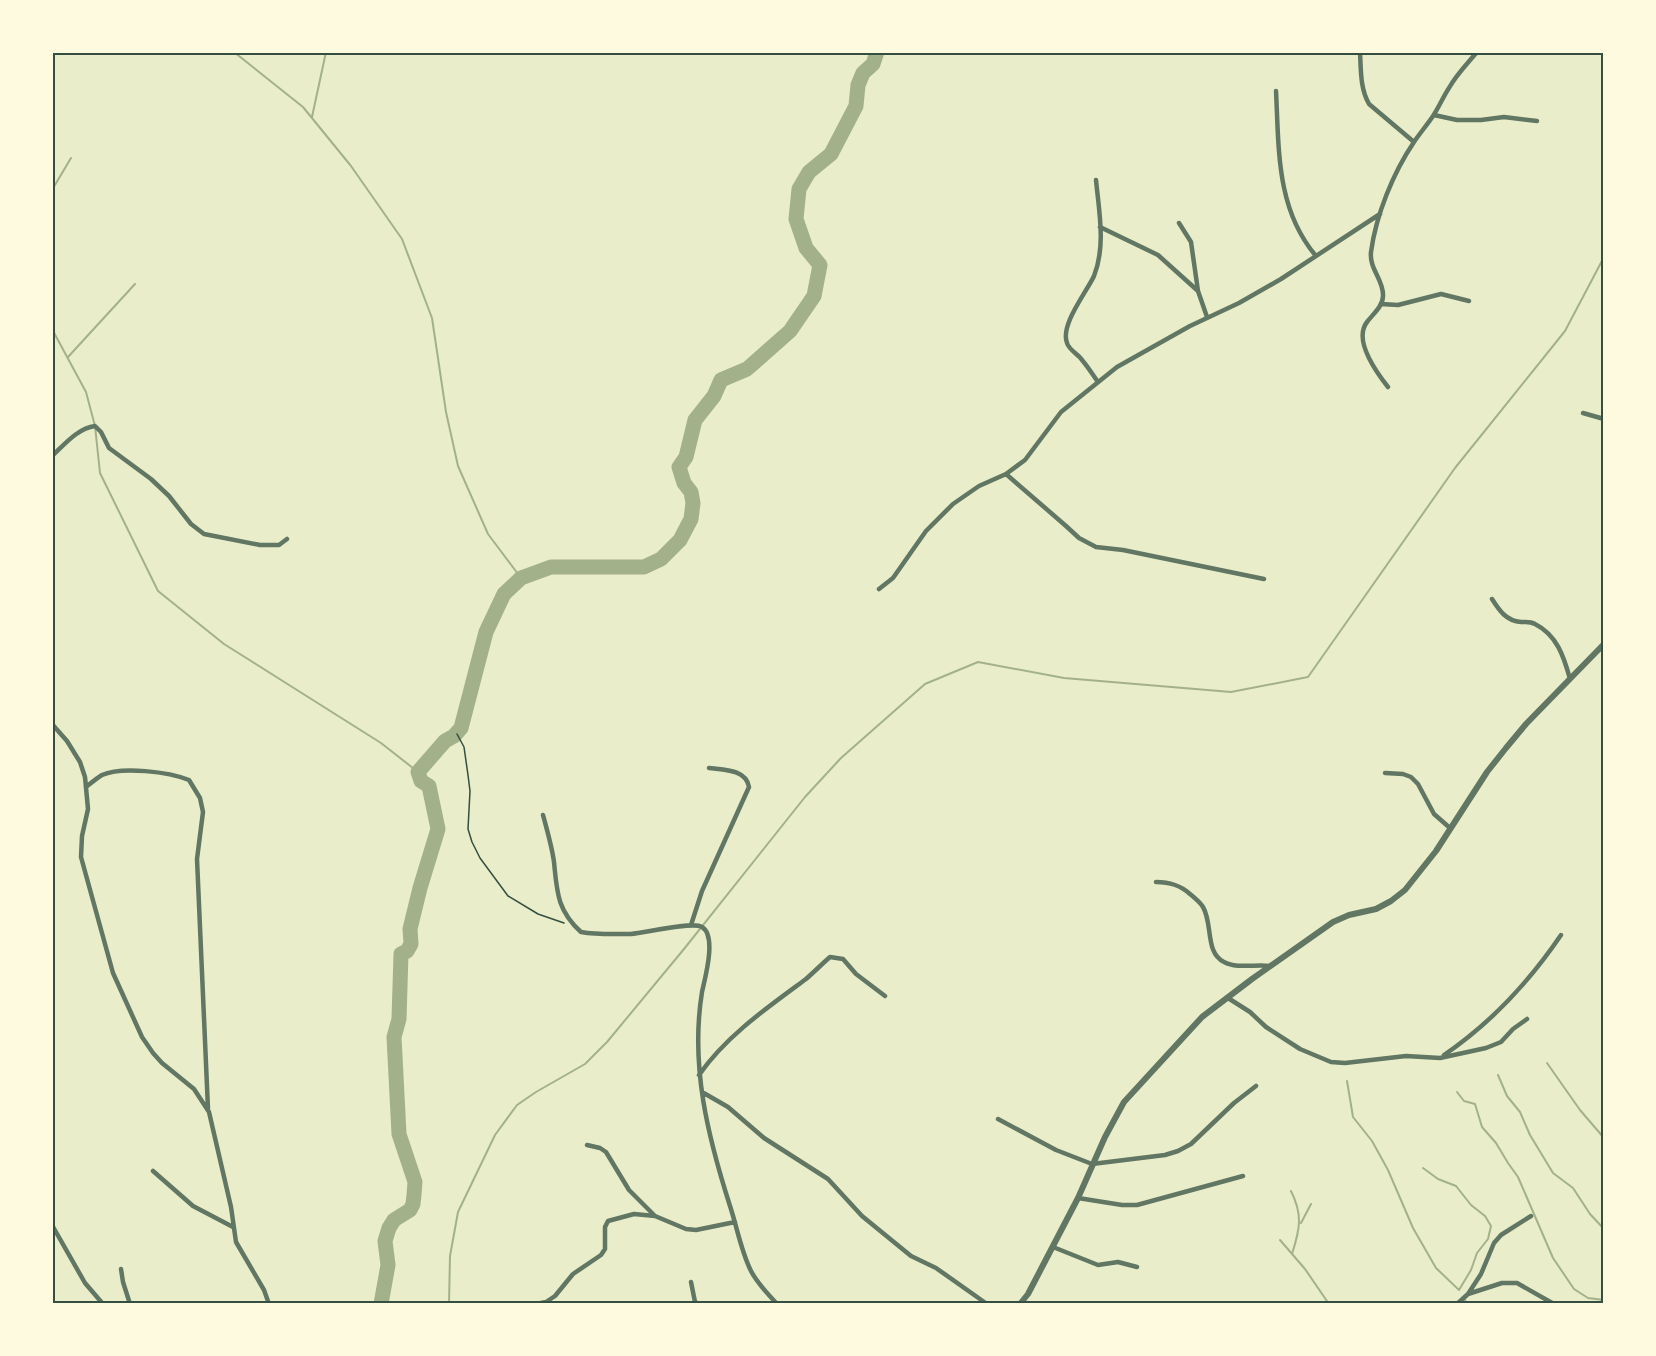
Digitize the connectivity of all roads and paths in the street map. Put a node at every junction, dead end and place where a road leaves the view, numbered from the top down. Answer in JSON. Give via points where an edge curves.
{"nodes":[{"id":1,"x":1360,"y":52,"type":"edge"},
{"id":2,"x":1477,"y":52,"type":"edge"},
{"id":3,"x":1276,"y":91,"type":"dead end"},
{"id":4,"x":1434,"y":115,"type":"junction"},
{"id":5,"x":1537,"y":121,"type":"dead end"},
{"id":6,"x":1414,"y":142,"type":"junction"},
{"id":7,"x":1096,"y":180,"type":"dead end"},
{"id":8,"x":1380,"y":214,"type":"junction"},
{"id":9,"x":1179,"y":223,"type":"dead end"},
{"id":10,"x":1100,"y":227,"type":"junction"},
{"id":11,"x":1316,"y":256,"type":"junction"},
{"id":12,"x":1198,"y":291,"type":"junction"},
{"id":13,"x":1469,"y":301,"type":"dead end"},
{"id":14,"x":1381,"y":304,"type":"junction"},
{"id":15,"x":1207,"y":317,"type":"junction"},
{"id":16,"x":1098,"y":382,"type":"junction"},
{"id":17,"x":1388,"y":387,"type":"dead end"},
{"id":18,"x":1583,"y":413,"type":"dead end"},
{"id":19,"x":1604,"y":419,"type":"edge"},
{"id":20,"x":52,"y":456,"type":"edge"},
{"id":21,"x":1006,"y":474,"type":"junction"},
{"id":22,"x":287,"y":538,"type":"dead end"},
{"id":23,"x":1264,"y":579,"type":"dead end"},
{"id":24,"x":879,"y":589,"type":"dead end"},
{"id":25,"x":1492,"y":599,"type":"dead end"},
{"id":26,"x":1604,"y":644,"type":"edge"},
{"id":27,"x":1570,"y":679,"type":"junction"},
{"id":28,"x":52,"y":724,"type":"edge"},
{"id":29,"x":457,"y":734,"type":"dead end"},
{"id":30,"x":709,"y":768,"type":"dead end"},
{"id":31,"x":1385,"y":773,"type":"dead end"},
{"id":32,"x":87,"y":787,"type":"junction"},
{"id":33,"x":543,"y":815,"type":"dead end"},
{"id":34,"x":1450,"y":828,"type":"junction"},
{"id":35,"x":1156,"y":882,"type":"dead end"},
{"id":36,"x":691,"y":925,"type":"junction"},
{"id":37,"x":576,"y":927,"type":"junction"},
{"id":38,"x":1561,"y":936,"type":"dead end"},
{"id":39,"x":1270,"y":966,"type":"junction"},
{"id":40,"x":885,"y":996,"type":"dead end"},
{"id":41,"x":1228,"y":998,"type":"junction"},
{"id":42,"x":1527,"y":1019,"type":"dead end"},
{"id":43,"x":1440,"y":1059,"type":"junction"},
{"id":44,"x":699,"y":1074,"type":"junction"},
{"id":45,"x":1256,"y":1086,"type":"dead end"},
{"id":46,"x":702,"y":1092,"type":"junction"},
{"id":47,"x":208,"y":1112,"type":"junction"},
{"id":48,"x":998,"y":1119,"type":"dead end"},
{"id":49,"x":587,"y":1145,"type":"dead end"},
{"id":50,"x":1092,"y":1164,"type":"junction"},
{"id":51,"x":153,"y":1171,"type":"dead end"},
{"id":52,"x":1243,"y":1176,"type":"dead end"},
{"id":53,"x":1078,"y":1198,"type":"junction"},
{"id":54,"x":655,"y":1216,"type":"junction"},
{"id":55,"x":1531,"y":1216,"type":"dead end"},
{"id":56,"x":735,"y":1222,"type":"junction"},
{"id":57,"x":52,"y":1225,"type":"edge"},
{"id":58,"x":233,"y":1227,"type":"junction"},
{"id":59,"x":1053,"y":1247,"type":"junction"},
{"id":60,"x":1137,"y":1267,"type":"dead end"},
{"id":61,"x":121,"y":1269,"type":"dead end"},
{"id":62,"x":691,"y":1282,"type":"dead end"},
{"id":63,"x":1468,"y":1294,"type":"junction"},
{"id":64,"x":103,"y":1304,"type":"edge"},
{"id":65,"x":130,"y":1304,"type":"edge"},
{"id":66,"x":269,"y":1304,"type":"edge"},
{"id":67,"x":536,"y":1304,"type":"edge"},
{"id":68,"x":700,"y":1304,"type":"edge"},
{"id":69,"x":777,"y":1304,"type":"edge"},
{"id":70,"x":987,"y":1304,"type":"edge"},
{"id":71,"x":1020,"y":1304,"type":"edge"},
{"id":72,"x":1457,"y":1304,"type":"edge"},
{"id":73,"x":1554,"y":1304,"type":"edge"}],
"edges":[{"from":1,"to":6,"type":"street","via":[[1362,83],[1369,104]]},
{"from":2,"to":4,"type":"street","via":[[1449,87]]},
{"from":3,"to":11,"type":"street","via":[[1283,190],[1298,230]]},
{"from":4,"to":5,"type":"street","via":[[1457,120],[1504,117]]},
{"from":4,"to":6,"type":"street"},
{"from":6,"to":8,"type":"street","via":[[1387,192]]},
{"from":7,"to":10,"type":"street"},
{"from":8,"to":11,"type":"street"},
{"from":8,"to":14,"type":"street","via":[[1371,253],[1383,292]]},
{"from":9,"to":12,"type":"street","via":[[1191,242]]},
{"from":10,"to":12,"type":"street","via":[[1158,255]]},
{"from":10,"to":16,"type":"street","via":[[1095,273],[1066,334],[1070,348]]},
{"from":11,"to":15,"type":"street","via":[[1239,303]]},
{"from":12,"to":15,"type":"street"},
{"from":13,"to":14,"type":"street","via":[[1441,294],[1398,305]]},
{"from":14,"to":17,"type":"street","via":[[1363,328],[1362,340]]},
{"from":15,"to":16,"type":"street","via":[[1138,354]]},
{"from":16,"to":21,"type":"street","via":[[1061,412],[1025,460]]},
{"from":18,"to":19,"type":"street"},
{"from":20,"to":22,"type":"street","via":[[79,433],[95,426],[109,448],[151,479],[204,534],[260,545],[279,545]]},
{"from":21,"to":23,"type":"street","via":[[1079,538],[1096,547]]},
{"from":21,"to":24,"type":"street","via":[[953,504]]},
{"from":25,"to":27,"type":"street","via":[[1506,617],[1535,624],[1552,638],[1563,653]]},
{"from":26,"to":27,"type":"street"},
{"from":27,"to":34,"type":"street","via":[[1506,748]]},
{"from":28,"to":32,"type":"street","via":[[80,762]]},
{"from":29,"to":37,"type":"path","via":[[464,747],[470,791],[468,829],[480,858],[508,896],[538,914]]},
{"from":30,"to":36,"type":"street","via":[[743,776],[749,787],[702,891]]},
{"from":31,"to":34,"type":"street","via":[[1411,777],[1434,814]]},
{"from":32,"to":47,"type":"street","via":[[81,857],[113,973],[142,1037],[162,1064],[194,1089]]},
{"from":32,"to":47,"type":"street","via":[[102,775],[124,771],[164,774],[189,780],[200,798],[203,819],[197,859]]},
{"from":33,"to":37,"type":"street","via":[[554,861],[557,896]]},
{"from":34,"to":39,"type":"street","via":[[1416,878],[1391,901],[1333,922]]},
{"from":35,"to":39,"type":"street","via":[[1182,888],[1203,906],[1217,957],[1234,965]]},
{"from":36,"to":37,"type":"street","via":[[632,934],[586,933]]},
{"from":36,"to":44,"type":"street","via":[[702,927],[709,937],[710,950],[701,997]]},
{"from":38,"to":43,"type":"street","via":[[1522,988]]},
{"from":39,"to":41,"type":"street"},
{"from":40,"to":44,"type":"street","via":[[843,959],[830,957],[738,1032]]},
{"from":41,"to":43,"type":"street","via":[[1300,1049],[1331,1062],[1406,1056]]},
{"from":41,"to":50,"type":"street","via":[[1202,1017],[1124,1102]]},
{"from":42,"to":43,"type":"street","via":[[1496,1045]]},
{"from":44,"to":46,"type":"street"},
{"from":45,"to":50,"type":"street","via":[[1178,1151]]},
{"from":46,"to":56,"type":"street","via":[[709,1137]]},
{"from":46,"to":70,"type":"street","via":[[828,1179],[862,1216],[911,1256],[936,1268]]},
{"from":47,"to":58,"type":"street"},
{"from":48,"to":50,"type":"street"},
{"from":49,"to":54,"type":"street","via":[[606,1152],[629,1190]]},
{"from":50,"to":53,"type":"street"},
{"from":51,"to":58,"type":"street","via":[[193,1206]]},
{"from":52,"to":53,"type":"street","via":[[1137,1205]]},
{"from":53,"to":59,"type":"street"},
{"from":54,"to":56,"type":"street","via":[[696,1230]]},
{"from":54,"to":67,"type":"street","via":[[634,1214],[608,1221],[601,1255],[573,1274],[555,1296]]},
{"from":55,"to":63,"type":"street","via":[[1494,1243]]},
{"from":56,"to":69,"type":"street","via":[[752,1272]]},
{"from":57,"to":64,"type":"street","via":[[85,1283]]},
{"from":58,"to":66,"type":"street","via":[[241,1252]]},
{"from":59,"to":60,"type":"street","via":[[1098,1265],[1118,1262]]},
{"from":59,"to":71,"type":"street"},
{"from":61,"to":65,"type":"street"},
{"from":62,"to":68,"type":"street","via":[[695,1302]]},
{"from":63,"to":72,"type":"street"},
{"from":63,"to":73,"type":"street","via":[[1502,1283],[1517,1283]]}]}
